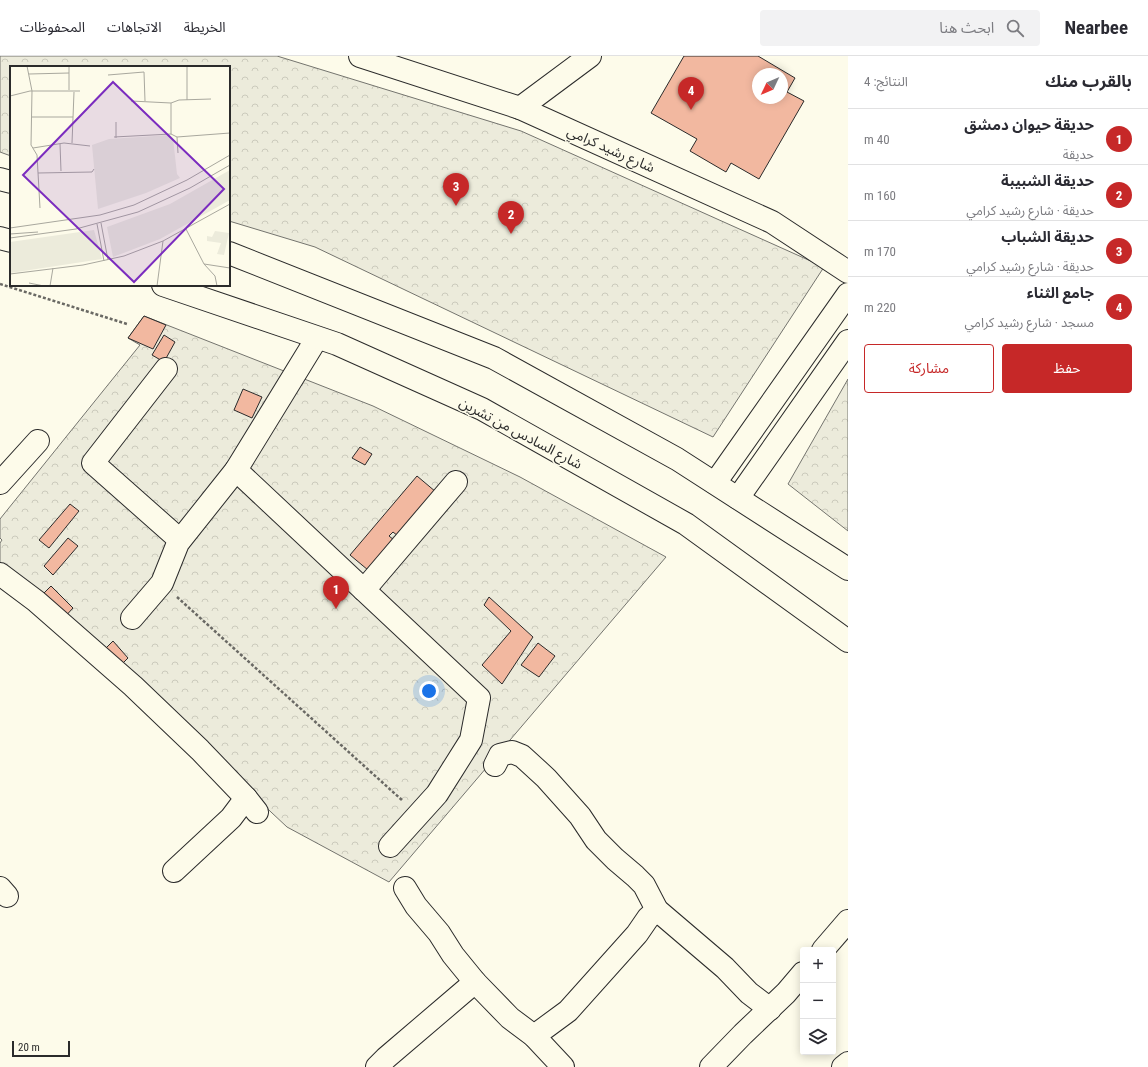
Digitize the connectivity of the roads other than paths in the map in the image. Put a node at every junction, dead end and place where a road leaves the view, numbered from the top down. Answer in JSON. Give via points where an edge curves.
{"nodes":[{"id":1,"x":360,"y":56,"type":"edge"},
{"id":2,"x":590,"y":56,"type":"edge"},
{"id":3,"x":520,"y":108,"type":"junction"},
{"id":4,"x":0,"y":179,"type":"edge"},
{"id":5,"x":10,"y":182,"type":"edge"},
{"id":6,"x":0,"y":238,"type":"edge"},
{"id":7,"x":10,"y":241,"type":"edge"},
{"id":8,"x":230,"y":253,"type":"edge"},
{"id":9,"x":848,"y":272,"type":"edge"},
{"id":10,"x":166,"y":286,"type":"edge"},
{"id":11,"x":848,"y":294,"type":"edge"},
{"id":12,"x":317,"y":338,"type":"junction"},
{"id":13,"x":848,"y":341,"type":"edge"},
{"id":14,"x":166,"y":369,"type":"dead end"},
{"id":15,"x":38,"y":441,"type":"dead end"},
{"id":16,"x":236,"y":470,"type":"junction"},
{"id":17,"x":456,"y":482,"type":"dead end"},
{"id":18,"x":0,"y":483,"type":"edge"},
{"id":19,"x":715,"y":483,"type":"junction"},
{"id":20,"x":738,"y":498,"type":"junction"},
{"id":21,"x":180,"y":540,"type":"junction"},
{"id":22,"x":848,"y":569,"type":"edge"},
{"id":23,"x":0,"y":574,"type":"edge"},
{"id":24,"x":364,"y":590,"type":"junction"},
{"id":25,"x":132,"y":618,"type":"dead end"},
{"id":26,"x":848,"y":641,"type":"edge"},
{"id":27,"x":496,"y":765,"type":"dead end"},
{"id":28,"x":390,"y":846,"type":"dead end"},
{"id":29,"x":174,"y":871,"type":"dead end"},
{"id":30,"x":405,"y":888,"type":"dead end"},
{"id":31,"x":657,"y":910,"type":"junction"},
{"id":32,"x":848,"y":921,"type":"edge"},
{"id":33,"x":826,"y":947,"type":"edge"},
{"id":34,"x":800,"y":977,"type":"edge"},
{"id":35,"x":475,"y":982,"type":"junction"},
{"id":36,"x":770,"y":1009,"type":"junction"},
{"id":37,"x":534,"y":1036,"type":"junction"},
{"id":38,"x":848,"y":1063,"type":"edge"},
{"id":39,"x":377,"y":1067,"type":"edge"},
{"id":40,"x":563,"y":1067,"type":"edge"},
{"id":41,"x":711,"y":1067,"type":"edge"},
{"id":42,"x":843,"y":1067,"type":"edge"}],
"edges":[{"from":1,"to":3,"type":"main road","name":"شارع رشيد كرامي"},
{"from":2,"to":3,"type":"main road"},
{"from":3,"to":9,"type":"main road","name":"شارع رشيد كرامي","via":[[772,222]]},
{"from":4,"to":5,"type":"main road"},
{"from":6,"to":7,"type":"main road"},
{"from":8,"to":19,"type":"main road","via":[[494,358],[677,459]]},
{"from":10,"to":12,"type":"main road","name":"شارع السادس من تشرين"},
{"from":11,"to":19,"type":"main road"},
{"from":12,"to":16,"type":"main road"},
{"from":12,"to":26,"type":"main road","name":"شارع السادس من تشرين","via":[[337,344],[482,409],[679,521]]},
{"from":13,"to":20,"type":"main road"},
{"from":14,"to":21,"type":"main road","via":[[93,463]]},
{"from":15,"to":18,"type":"main road"},
{"from":16,"to":21,"type":"main road"},
{"from":16,"to":24,"type":"main road"},
{"from":17,"to":24,"type":"main road"},
{"from":19,"to":20,"type":"main road"},
{"from":20,"to":22,"type":"main road"},
{"from":21,"to":25,"type":"main road","via":[[162,583]]},
{"from":23,"to":29,"type":"main road","via":[[36,601],[133,686],[200,750],[251,805],[231,818]]},
{"from":24,"to":28,"type":"main road","via":[[479,698],[471,740],[437,794]]},
{"from":27,"to":31,"type":"main road","via":[[500,755],[512,752],[522,756],[580,816],[596,840],[644,885]]},
{"from":30,"to":35,"type":"main road"},
{"from":31,"to":36,"type":"main road"},
{"from":31,"to":37,"type":"main road","via":[[568,1011]]},
{"from":32,"to":33,"type":"main road"},
{"from":34,"to":36,"type":"main road"},
{"from":35,"to":37,"type":"main road","via":[[510,1018]]},
{"from":35,"to":39,"type":"main road"},
{"from":36,"to":41,"type":"main road"},
{"from":37,"to":40,"type":"main road"},
{"from":38,"to":42,"type":"main road"}]}
